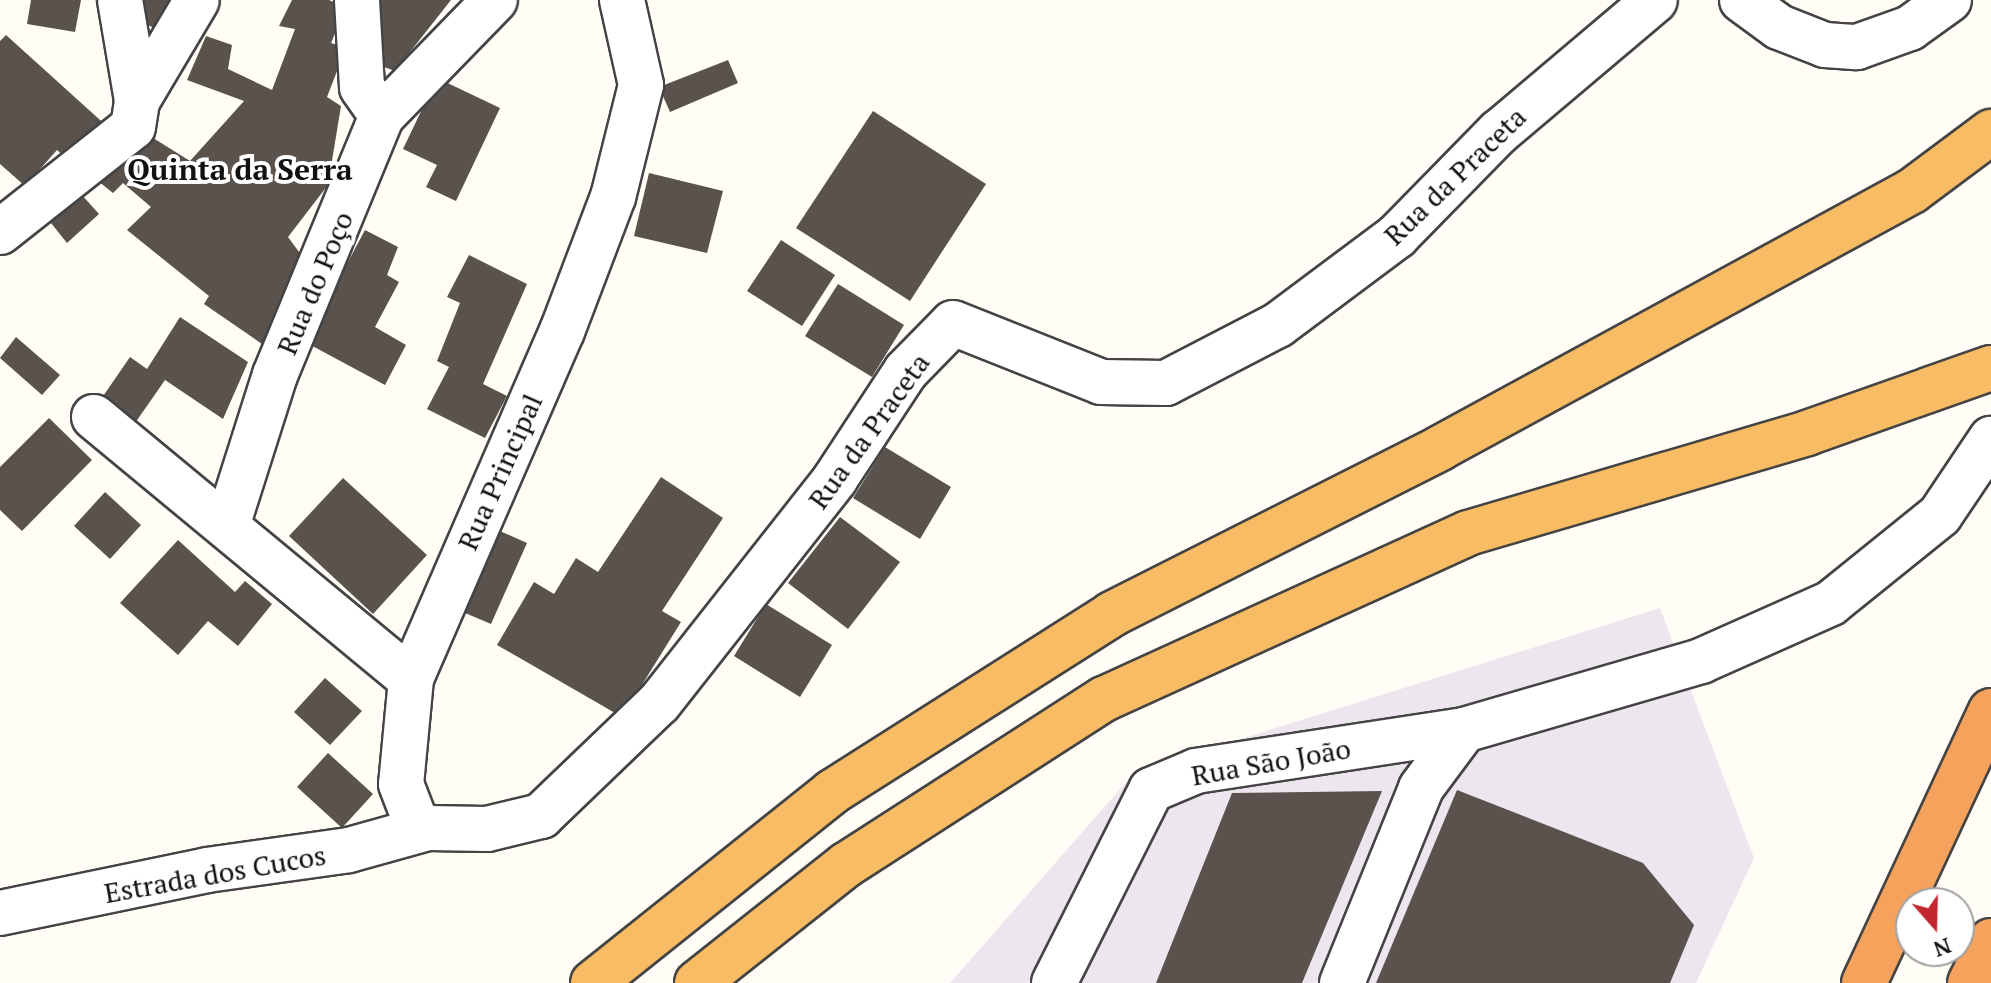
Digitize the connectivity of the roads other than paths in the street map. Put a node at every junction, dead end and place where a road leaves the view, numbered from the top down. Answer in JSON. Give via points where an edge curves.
{"nodes":[{"id":1,"x":120,"y":0,"type":"edge"},
{"id":2,"x":197,"y":0,"type":"edge"},
{"id":3,"x":357,"y":0,"type":"edge"},
{"id":4,"x":495,"y":0,"type":"edge"},
{"id":5,"x":622,"y":0,"type":"edge"},
{"id":6,"x":1655,"y":0,"type":"edge"},
{"id":7,"x":1742,"y":0,"type":"edge"},
{"id":8,"x":1949,"y":0,"type":"edge"},
{"id":9,"x":137,"y":101,"type":"junction"},
{"id":10,"x":382,"y":116,"type":"junction"},
{"id":11,"x":1991,"y":132,"type":"edge"},
{"id":12,"x":0,"y":232,"type":"edge"},
{"id":13,"x":1991,"y":368,"type":"edge"},
{"id":14,"x":94,"y":417,"type":"dead end"},
{"id":15,"x":1991,"y":439,"type":"edge"},
{"id":16,"x":228,"y":523,"type":"junction"},
{"id":17,"x":411,"y":679,"type":"junction"},
{"id":18,"x":1991,"y":711,"type":"edge"},
{"id":19,"x":1464,"y":730,"type":"junction"},
{"id":20,"x":428,"y":828,"type":"junction"},
{"id":21,"x":0,"y":913,"type":"edge"},
{"id":22,"x":1991,"y":941,"type":"edge"},
{"id":23,"x":593,"y":983,"type":"edge"},
{"id":24,"x":697,"y":983,"type":"edge"},
{"id":25,"x":1054,"y":983,"type":"edge"},
{"id":26,"x":1342,"y":983,"type":"edge"},
{"id":27,"x":1864,"y":983,"type":"edge"},
{"id":28,"x":1970,"y":983,"type":"edge"}],
"edges":[{"from":1,"to":9,"type":"street"},
{"from":2,"to":9,"type":"street"},
{"from":3,"to":10,"type":"street","via":[[362,87]]},
{"from":4,"to":10,"type":"street"},
{"from":5,"to":17,"type":"street","name":"Rua Principal","via":[[641,85],[613,197],[562,331]]},
{"from":6,"to":20,"type":"street","name":"Rua da Praceta","via":[[1499,132],[1397,236],[1278,325],[1166,383],[1101,382],[953,323],[906,371],[826,491],[659,703],[541,816],[487,829]]},
{"from":7,"to":8,"type":"street","via":[[1779,27],[1813,41],[1857,47],[1910,28]]},
{"from":9,"to":12,"type":"street","via":[[133,127]]},
{"from":10,"to":16,"type":"street","name":"Rua do Poço","via":[[275,375]]},
{"from":11,"to":23,"type":"highway","via":[[1912,191],[1440,448],[1112,614],[832,792]]},
{"from":13,"to":24,"type":"highway","via":[[1807,433],[1468,533],[1104,699],[846,865]]},
{"from":14,"to":16,"type":"street"},
{"from":15,"to":19,"type":"street","name":"Rua São João","via":[[1940,515],[1831,603],[1701,661]]},
{"from":16,"to":17,"type":"street"},
{"from":17,"to":20,"type":"street","name":"Rua Principal","via":[[401,784],[415,821]]},
{"from":18,"to":27,"type":"highway"},
{"from":19,"to":25,"type":"street","name":"Rua São João","via":[[1196,771],[1151,790]]},
{"from":19,"to":26,"type":"street","via":[[1421,788]]},
{"from":20,"to":21,"type":"street","name":"Estrada dos Cucos","via":[[349,850],[207,870]]},
{"from":22,"to":28,"type":"highway"}]}
